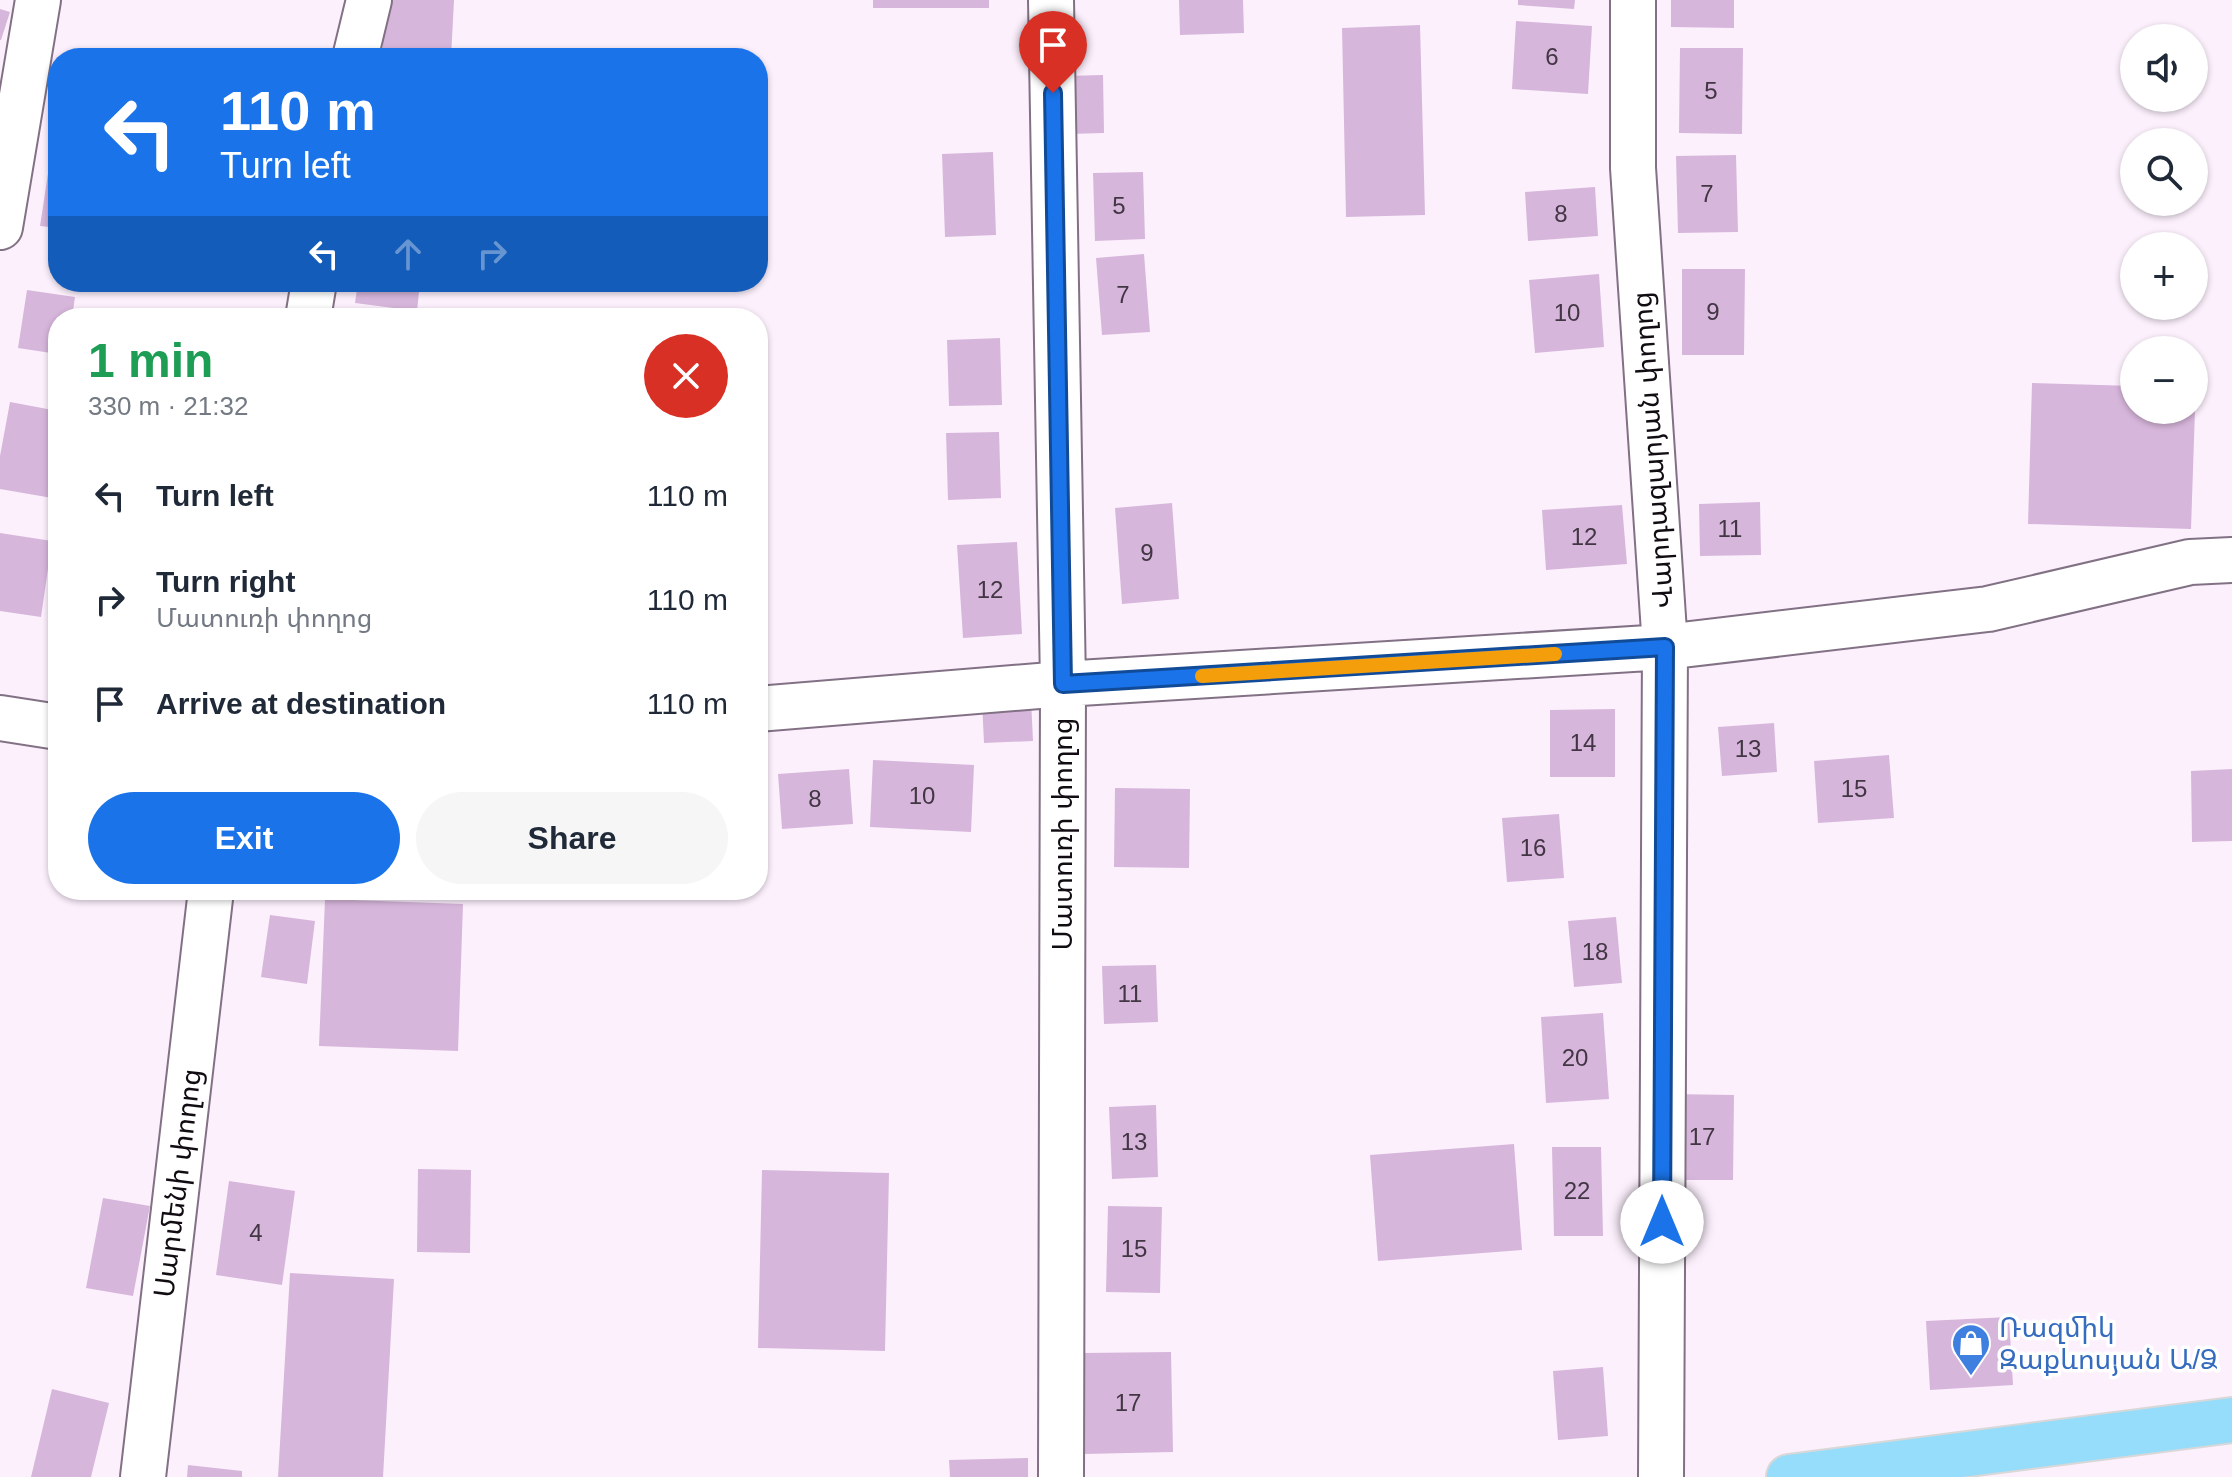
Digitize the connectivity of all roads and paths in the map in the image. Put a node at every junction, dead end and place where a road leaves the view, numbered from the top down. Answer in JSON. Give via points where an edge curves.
{"nodes":[{"id":1,"x":38,"y":0,"type":"edge"},
{"id":2,"x":369,"y":0,"type":"edge"},
{"id":3,"x":1051,"y":0,"type":"edge"},
{"id":4,"x":1633,"y":0,"type":"edge"},
{"id":5,"x":357,"y":48,"type":"edge"},
{"id":6,"x":0,"y":227,"type":"edge"},
{"id":7,"x":2232,"y":560,"type":"edge"},
{"id":8,"x":1665,"y":647,"type":"junction"},
{"id":9,"x":1063,"y":684,"type":"junction"},
{"id":10,"x":768,"y":708,"type":"edge"},
{"id":11,"x":0,"y":718,"type":"edge"},
{"id":12,"x":48,"y":725,"type":"edge"},
{"id":13,"x":210,"y":900,"type":"edge"},
{"id":14,"x":2232,"y":1420,"type":"edge"},
{"id":15,"x":143,"y":1477,"type":"edge"},
{"id":16,"x":1061,"y":1477,"type":"edge"},
{"id":17,"x":1661,"y":1477,"type":"edge"},
{"id":18,"x":1789,"y":1477,"type":"edge"}],
"edges":[{"from":1,"to":6,"type":"street"},
{"from":2,"to":5,"type":"street"},
{"from":3,"to":9,"type":"street","name":"Մատուռի փողոց"},
{"from":4,"to":8,"type":"street","name":"Վարդազարյան փողոց","via":[[1633,168]]},
{"from":7,"to":8,"type":"street","via":[[2190,562],[1988,609]]},
{"from":8,"to":9,"type":"street"},
{"from":8,"to":17,"type":"street","name":"Վարդազարյան փողոց"},
{"from":9,"to":10,"type":"street"},
{"from":9,"to":16,"type":"street","name":"Մատուռի փողոց"},
{"from":11,"to":12,"type":"street"},
{"from":13,"to":15,"type":"street","name":"Սարմենի փողոց"},
{"from":14,"to":18,"type":"main road"}]}
